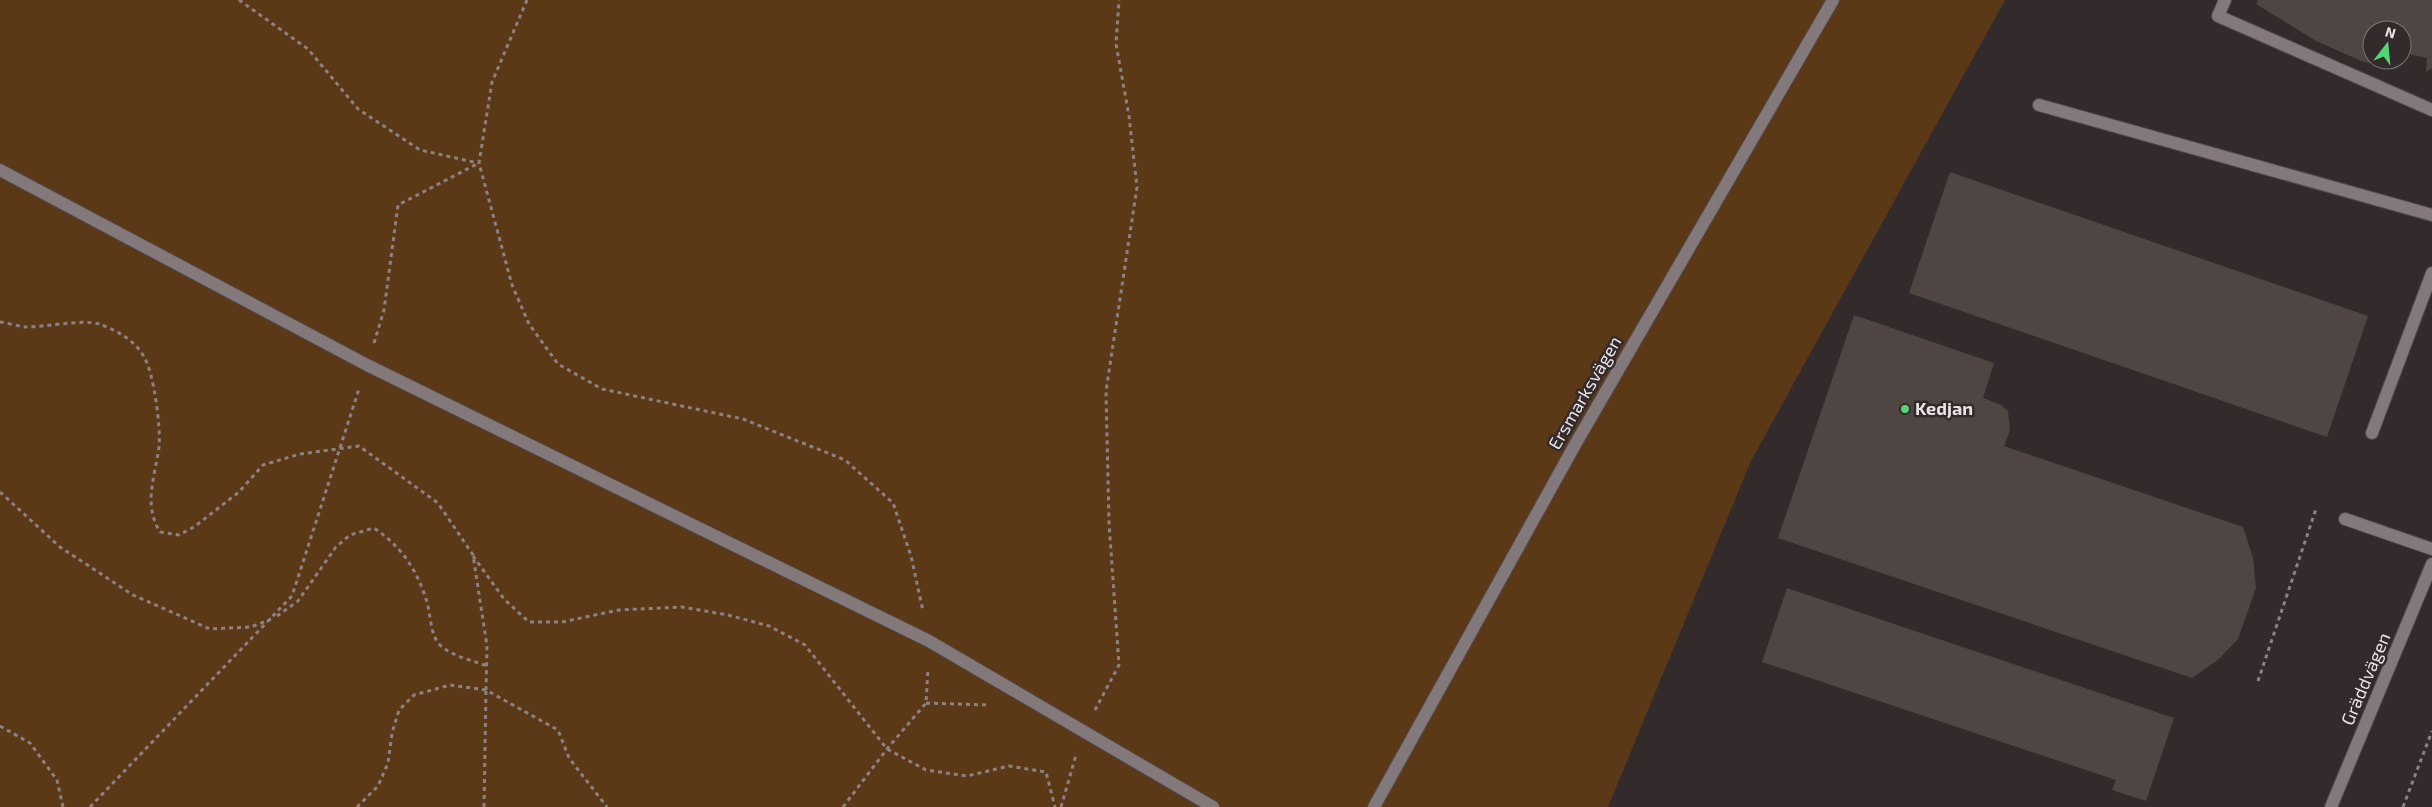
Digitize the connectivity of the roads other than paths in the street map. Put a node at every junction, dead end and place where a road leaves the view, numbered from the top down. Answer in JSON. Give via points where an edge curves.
{"nodes":[{"id":1,"x":1833,"y":0,"type":"edge"},
{"id":2,"x":2225,"y":0,"type":"edge"},
{"id":3,"x":2039,"y":105,"type":"dead end"},
{"id":4,"x":2432,"y":110,"type":"edge"},
{"id":5,"x":0,"y":170,"type":"edge"},
{"id":6,"x":2432,"y":215,"type":"edge"},
{"id":7,"x":2432,"y":273,"type":"edge"},
{"id":8,"x":2372,"y":433,"type":"dead end"},
{"id":9,"x":2344,"y":519,"type":"dead end"},
{"id":10,"x":2432,"y":548,"type":"edge"},
{"id":11,"x":2432,"y":564,"type":"edge"},
{"id":12,"x":1213,"y":807,"type":"edge"},
{"id":13,"x":1374,"y":807,"type":"edge"},
{"id":14,"x":2331,"y":807,"type":"edge"}],
"edges":[{"from":1,"to":13,"type":"street","name":"Ersmarksvägen","via":[[1576,443]]},
{"from":2,"to":4,"type":"street","via":[[2218,16]]},
{"from":3,"to":6,"type":"street"},
{"from":5,"to":12,"type":"street","via":[[367,365],[929,641]]},
{"from":7,"to":8,"type":"street"},
{"from":9,"to":10,"type":"street"},
{"from":11,"to":14,"type":"street","name":"Gräddvägen"}]}
